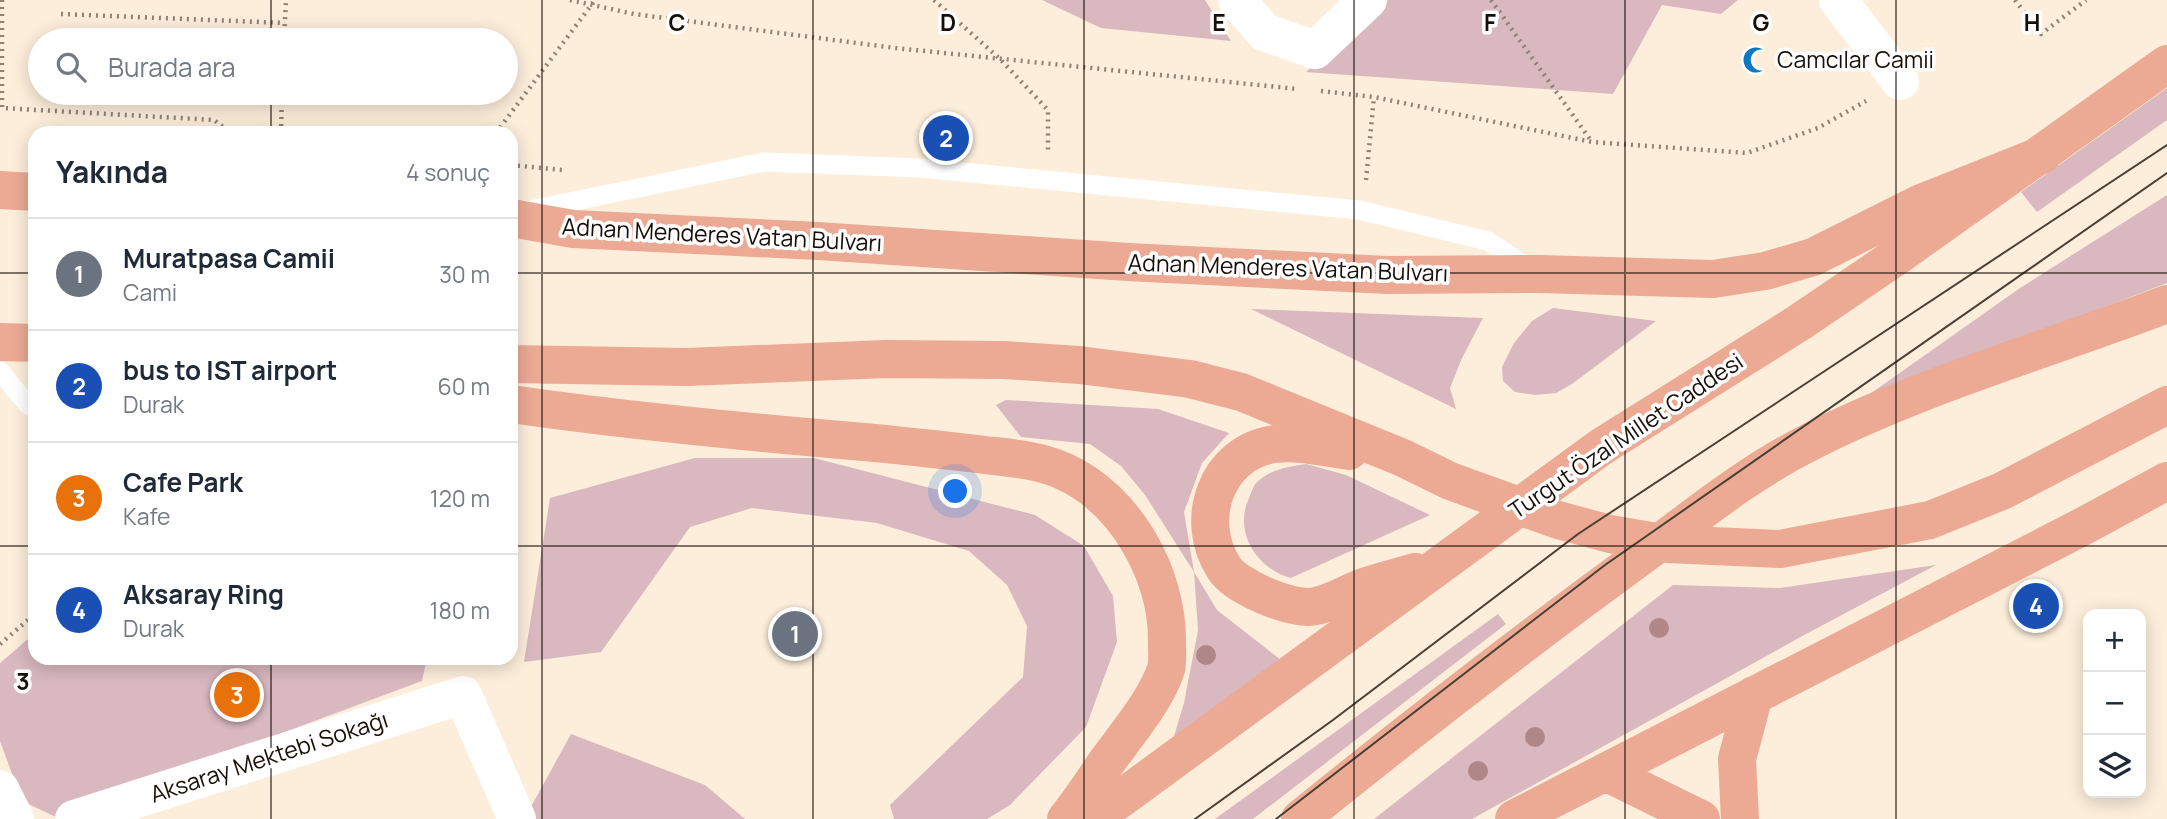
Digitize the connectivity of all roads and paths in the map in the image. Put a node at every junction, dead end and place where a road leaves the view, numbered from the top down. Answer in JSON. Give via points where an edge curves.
{"nodes":[{"id":1,"x":2,"y":0,"type":"edge"},
{"id":2,"x":286,"y":0,"type":"edge"},
{"id":3,"x":570,"y":0,"type":"edge"},
{"id":4,"x":595,"y":0,"type":"edge"},
{"id":5,"x":934,"y":0,"type":"edge"},
{"id":6,"x":1237,"y":0,"type":"edge"},
{"id":7,"x":1368,"y":0,"type":"edge"},
{"id":8,"x":1491,"y":0,"type":"edge"},
{"id":9,"x":1838,"y":0,"type":"edge"},
{"id":10,"x":2015,"y":0,"type":"edge"},
{"id":11,"x":2086,"y":0,"type":"edge"},
{"id":12,"x":590,"y":6,"type":"junction"},
{"id":13,"x":61,"y":14,"type":"dead end"},
{"id":14,"x":285,"y":23,"type":"junction"},
{"id":15,"x":285,"y":28,"type":"edge"},
{"id":16,"x":1000,"y":59,"type":"junction"},
{"id":17,"x":2167,"y":64,"type":"edge"},
{"id":18,"x":1900,"y":81,"type":"joint"},
{"id":19,"x":1305,"y":90,"type":"dead end"},
{"id":20,"x":1318,"y":91,"type":"dead end"},
{"id":21,"x":1374,"y":97,"type":"junction"},
{"id":22,"x":518,"y":102,"type":"edge"},
{"id":23,"x":282,"y":105,"type":"edge"},
{"id":24,"x":516,"y":105,"type":"edge"},
{"id":25,"x":222,"y":126,"type":"edge"},
{"id":26,"x":281,"y":126,"type":"edge"},
{"id":27,"x":500,"y":126,"type":"edge"},
{"id":28,"x":1592,"y":142,"type":"junction"},
{"id":29,"x":2042,"y":155,"type":"junction"},
{"id":30,"x":1048,"y":180,"type":"junction"},
{"id":31,"x":1359,"y":210,"type":"junction"},
{"id":32,"x":518,"y":215,"type":"edge"},
{"id":33,"x":518,"y":217,"type":"edge"},
{"id":34,"x":1539,"y":274,"type":"junction"},
{"id":35,"x":2167,"y":304,"type":"edge"},
{"id":36,"x":0,"y":342,"type":"edge"},
{"id":37,"x":28,"y":343,"type":"edge"},
{"id":38,"x":518,"y":363,"type":"edge"},
{"id":39,"x":0,"y":371,"type":"edge"},
{"id":40,"x":28,"y":405,"type":"edge"},
{"id":41,"x":518,"y":405,"type":"edge"},
{"id":42,"x":2167,"y":405,"type":"edge"},
{"id":43,"x":1403,"y":458,"type":"junction"},
{"id":44,"x":2167,"y":481,"type":"edge"},
{"id":45,"x":1437,"y":566,"type":"junction"},
{"id":46,"x":28,"y":620,"type":"edge"},
{"id":47,"x":0,"y":644,"type":"edge"},
{"id":48,"x":1754,"y":695,"type":"junction"},
{"id":49,"x":1605,"y":772,"type":"junction"},
{"id":50,"x":0,"y":789,"type":"edge"},
{"id":51,"x":15,"y":819,"type":"edge"},
{"id":52,"x":75,"y":819,"type":"edge"},
{"id":53,"x":517,"y":819,"type":"edge"},
{"id":54,"x":1066,"y":819,"type":"edge"},
{"id":55,"x":1093,"y":819,"type":"edge"},
{"id":56,"x":1300,"y":819,"type":"edge"},
{"id":57,"x":1514,"y":819,"type":"edge"},
{"id":58,"x":1701,"y":819,"type":"edge"},
{"id":59,"x":1740,"y":819,"type":"edge"}],
"edges":[{"from":1,"to":25,"type":"path","via":[[2,108],[214,120]]},
{"from":2,"to":14,"type":"path"},
{"from":3,"to":12,"type":"path"},
{"from":4,"to":12,"type":"path"},
{"from":5,"to":16,"type":"path"},
{"from":6,"to":7,"type":"street","via":[[1264,32],[1315,50]]},
{"from":8,"to":28,"type":"path"},
{"from":9,"to":18,"type":"street"},
{"from":10,"to":11,"type":"path","via":[[2041,34]]},
{"from":12,"to":16,"type":"path"},
{"from":12,"to":22,"type":"path"},
{"from":13,"to":14,"type":"path"},
{"from":14,"to":15,"type":"path"},
{"from":16,"to":19,"type":"path"},
{"from":16,"to":30,"type":"path","via":[[1048,110]]},
{"from":17,"to":29,"type":"main road","name":"Turgut Özal Millet Caddesi"},
{"from":18,"to":28,"type":"path","via":[[1818,128],[1747,153]]},
{"from":20,"to":21,"type":"path"},
{"from":21,"to":28,"type":"path"},
{"from":21,"to":31,"type":"path"},
{"from":23,"to":26,"type":"path"},
{"from":24,"to":27,"type":"path"},
{"from":29,"to":34,"type":"main road","name":"Adnan Menderes Vatan Bulvarı","via":[[1919,204],[1813,257],[1765,271],[1713,279]]},
{"from":29,"to":45,"type":"main road","name":"Turgut Özal Millet Caddesi","via":[[1800,321],[1601,447]]},
{"from":30,"to":31,"type":"lane"},
{"from":30,"to":32,"type":"lane","via":[[920,168],[764,162]]},
{"from":31,"to":34,"type":"lane","via":[[1488,241]]},
{"from":33,"to":34,"type":"main road","name":"Adnan Menderes Vatan Bulvarı","via":[[573,229],[1128,262],[1387,275]]},
{"from":35,"to":56,"type":"main road","via":[[1845,425],[1766,467],[1424,719]]},
{"from":36,"to":37,"type":"main road"},
{"from":38,"to":43,"type":"main road","via":[[686,367],[897,359],[1091,366],[1190,379],[1241,392]]},
{"from":39,"to":40,"type":"lane"},
{"from":41,"to":54,"type":"main road","via":[[603,418],[1023,460],[1083,481],[1108,501],[1148,560],[1161,589],[1167,668],[1129,734]]},
{"from":42,"to":43,"type":"main road","via":[[2002,491],[1930,520],[1780,549],[1668,544],[1610,534],[1490,497]]},
{"from":43,"to":45,"type":"main road","via":[[1308,445],[1276,444],[1252,450],[1232,464],[1213,494],[1213,544],[1225,570],[1289,606],[1312,607]]},
{"from":44,"to":48,"type":"main road"},
{"from":45,"to":55,"type":"main road","name":"Turgut Özal Millet Caddesi"},
{"from":46,"to":47,"type":"path"},
{"from":48,"to":49,"type":"main road"},
{"from":48,"to":59,"type":"main road","via":[[1737,759]]},
{"from":49,"to":57,"type":"main road"},
{"from":49,"to":58,"type":"main road"},
{"from":50,"to":51,"type":"street"},
{"from":52,"to":53,"type":"street","name":"Aksaray Mektebi Sokağı","via":[[463,695]]}]}
